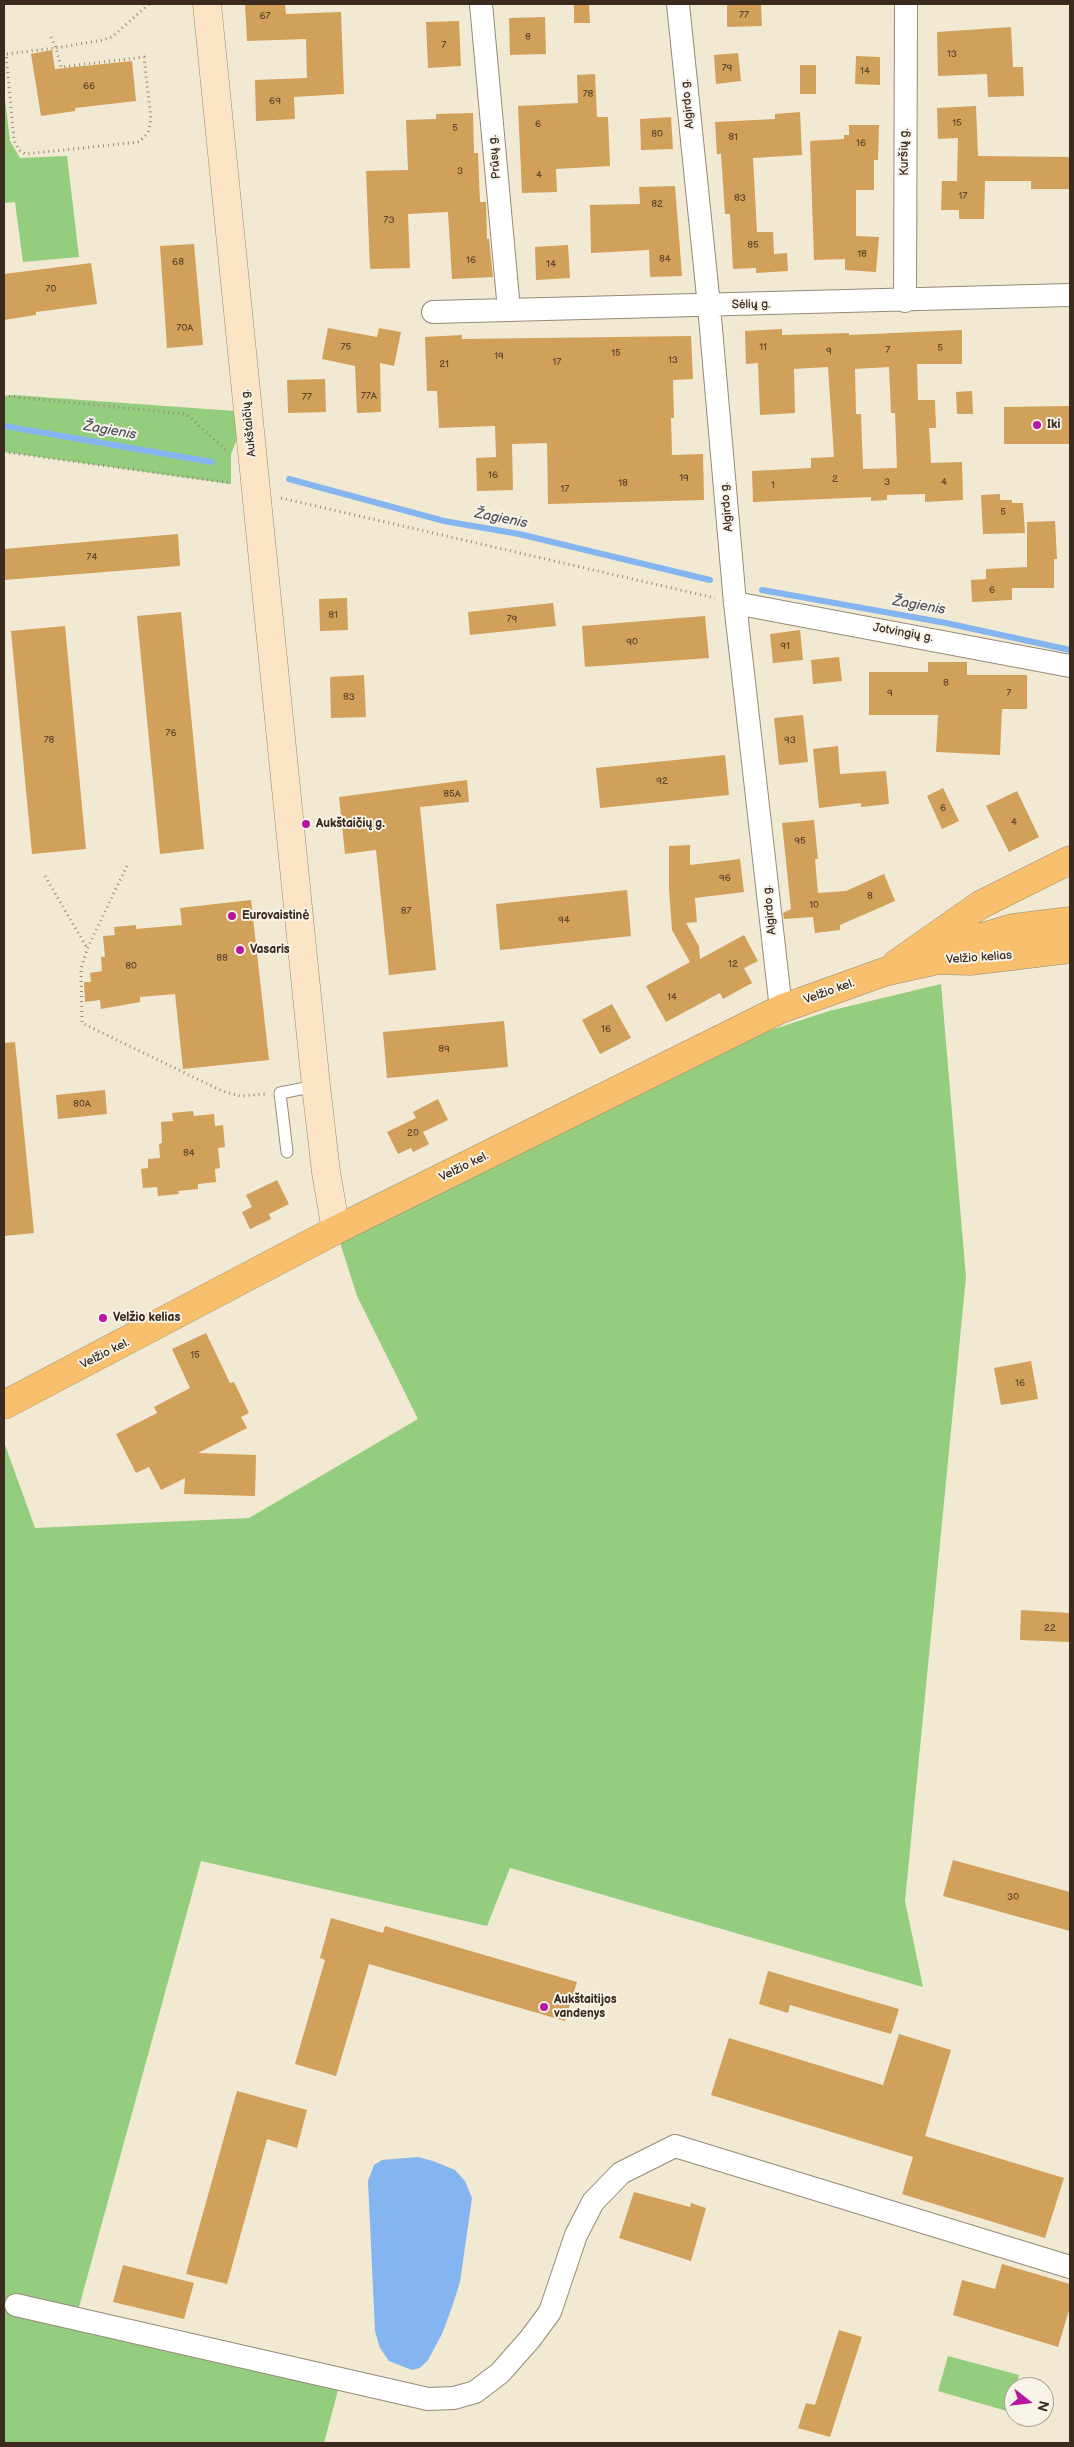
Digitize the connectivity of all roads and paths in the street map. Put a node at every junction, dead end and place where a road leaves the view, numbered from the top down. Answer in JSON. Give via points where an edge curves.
{"nodes":[{"id":1,"x":149,"y":4,"type":"edge"},
{"id":2,"x":207,"y":4,"type":"edge"},
{"id":3,"x":481,"y":4,"type":"edge"},
{"id":4,"x":678,"y":4,"type":"edge"},
{"id":5,"x":906,"y":4,"type":"edge"},
{"id":6,"x":51,"y":37,"type":"dead end"},
{"id":7,"x":56,"y":48,"type":"junction"},
{"id":8,"x":1070,"y":295,"type":"edge"},
{"id":9,"x":905,"y":301,"type":"junction"},
{"id":10,"x":709,"y":306,"type":"junction"},
{"id":11,"x":509,"y":310,"type":"junction"},
{"id":12,"x":433,"y":312,"type":"dead end"},
{"id":13,"x":4,"y":396,"type":"edge"},
{"id":14,"x":4,"y":452,"type":"edge"},
{"id":15,"x":231,"y":454,"type":"dead end"},
{"id":16,"x":231,"y":474,"type":"dead end"},
{"id":17,"x":279,"y":490,"type":"dead end"},
{"id":18,"x":735,"y":603,"type":"junction"},
{"id":19,"x":1070,"y":666,"type":"edge"},
{"id":20,"x":1070,"y":860,"type":"edge"},
{"id":21,"x":127,"y":866,"type":"dead end"},
{"id":22,"x":46,"y":876,"type":"dead end"},
{"id":23,"x":1070,"y":921,"type":"edge"},
{"id":24,"x":87,"y":949,"type":"junction"},
{"id":25,"x":1070,"y":949,"type":"edge"},
{"id":26,"x":938,"y":960,"type":"junction"},
{"id":27,"x":884,"y":972,"type":"junction"},
{"id":28,"x":781,"y":1009,"type":"junction"},
{"id":29,"x":316,"y":1086,"type":"junction"},
{"id":30,"x":280,"y":1093,"type":"junction"},
{"id":31,"x":287,"y":1152,"type":"dead end"},
{"id":32,"x":336,"y":1230,"type":"junction"},
{"id":33,"x":4,"y":1406,"type":"edge"},
{"id":34,"x":1070,"y":2267,"type":"edge"},
{"id":35,"x":16,"y":2305,"type":"dead end"}],
"edges":[{"from":1,"to":7,"type":"path","via":[[112,37]]},
{"from":2,"to":29,"type":"main road","name":"Aukštaičių g."},
{"from":3,"to":11,"type":"street","name":"Prūsų g."},
{"from":4,"to":10,"type":"street","name":"Algirdo g."},
{"from":5,"to":9,"type":"street","name":"Kuršių g."},
{"from":6,"to":7,"type":"path"},
{"from":7,"to":7,"type":"path","via":[[61,66],[144,57],[151,108],[150,128],[144,137],[130,144],[25,154],[20,150],[14,140],[6,54]]},
{"from":8,"to":9,"type":"street","name":"Sėlių g."},
{"from":9,"to":10,"type":"street","name":"Sėlių g."},
{"from":10,"to":11,"type":"street","name":"Sėlių g."},
{"from":10,"to":18,"type":"street","name":"Algirdo g."},
{"from":11,"to":12,"type":"street","name":"Sėlių g."},
{"from":13,"to":15,"type":"path","via":[[186,414]]},
{"from":14,"to":16,"type":"path","via":[[231,484]]},
{"from":17,"to":18,"type":"path","via":[[281,499]]},
{"from":18,"to":19,"type":"street","name":"Jotvingių g."},
{"from":18,"to":28,"type":"street","name":"Algirdo g."},
{"from":20,"to":27,"type":"main road","via":[[980,905]]},
{"from":21,"to":24,"type":"path"},
{"from":22,"to":24,"type":"path"},
{"from":23,"to":26,"type":"main road","name":"Velžio kelias","via":[[1013,928],[966,942]]},
{"from":24,"to":30,"type":"path","via":[[80,969],[82,1023],[222,1091],[240,1096]]},
{"from":25,"to":26,"type":"main road","name":"Velžio kelias","via":[[970,961]]},
{"from":26,"to":27,"type":"main road","name":"Velžio kel."},
{"from":27,"to":28,"type":"main road","name":"Velžio kel."},
{"from":28,"to":32,"type":"main road","name":"Velžio kel."},
{"from":29,"to":30,"type":"lane"},
{"from":29,"to":32,"type":"main road","name":"Aukštaičių g."},
{"from":30,"to":31,"type":"lane"},
{"from":32,"to":33,"type":"main road","name":"Velžio kel."},
{"from":34,"to":35,"type":"street","via":[[675,2146],[621,2173],[593,2202],[576,2235],[550,2312],[500,2373],[475,2392],[454,2398],[428,2399]]}]}
